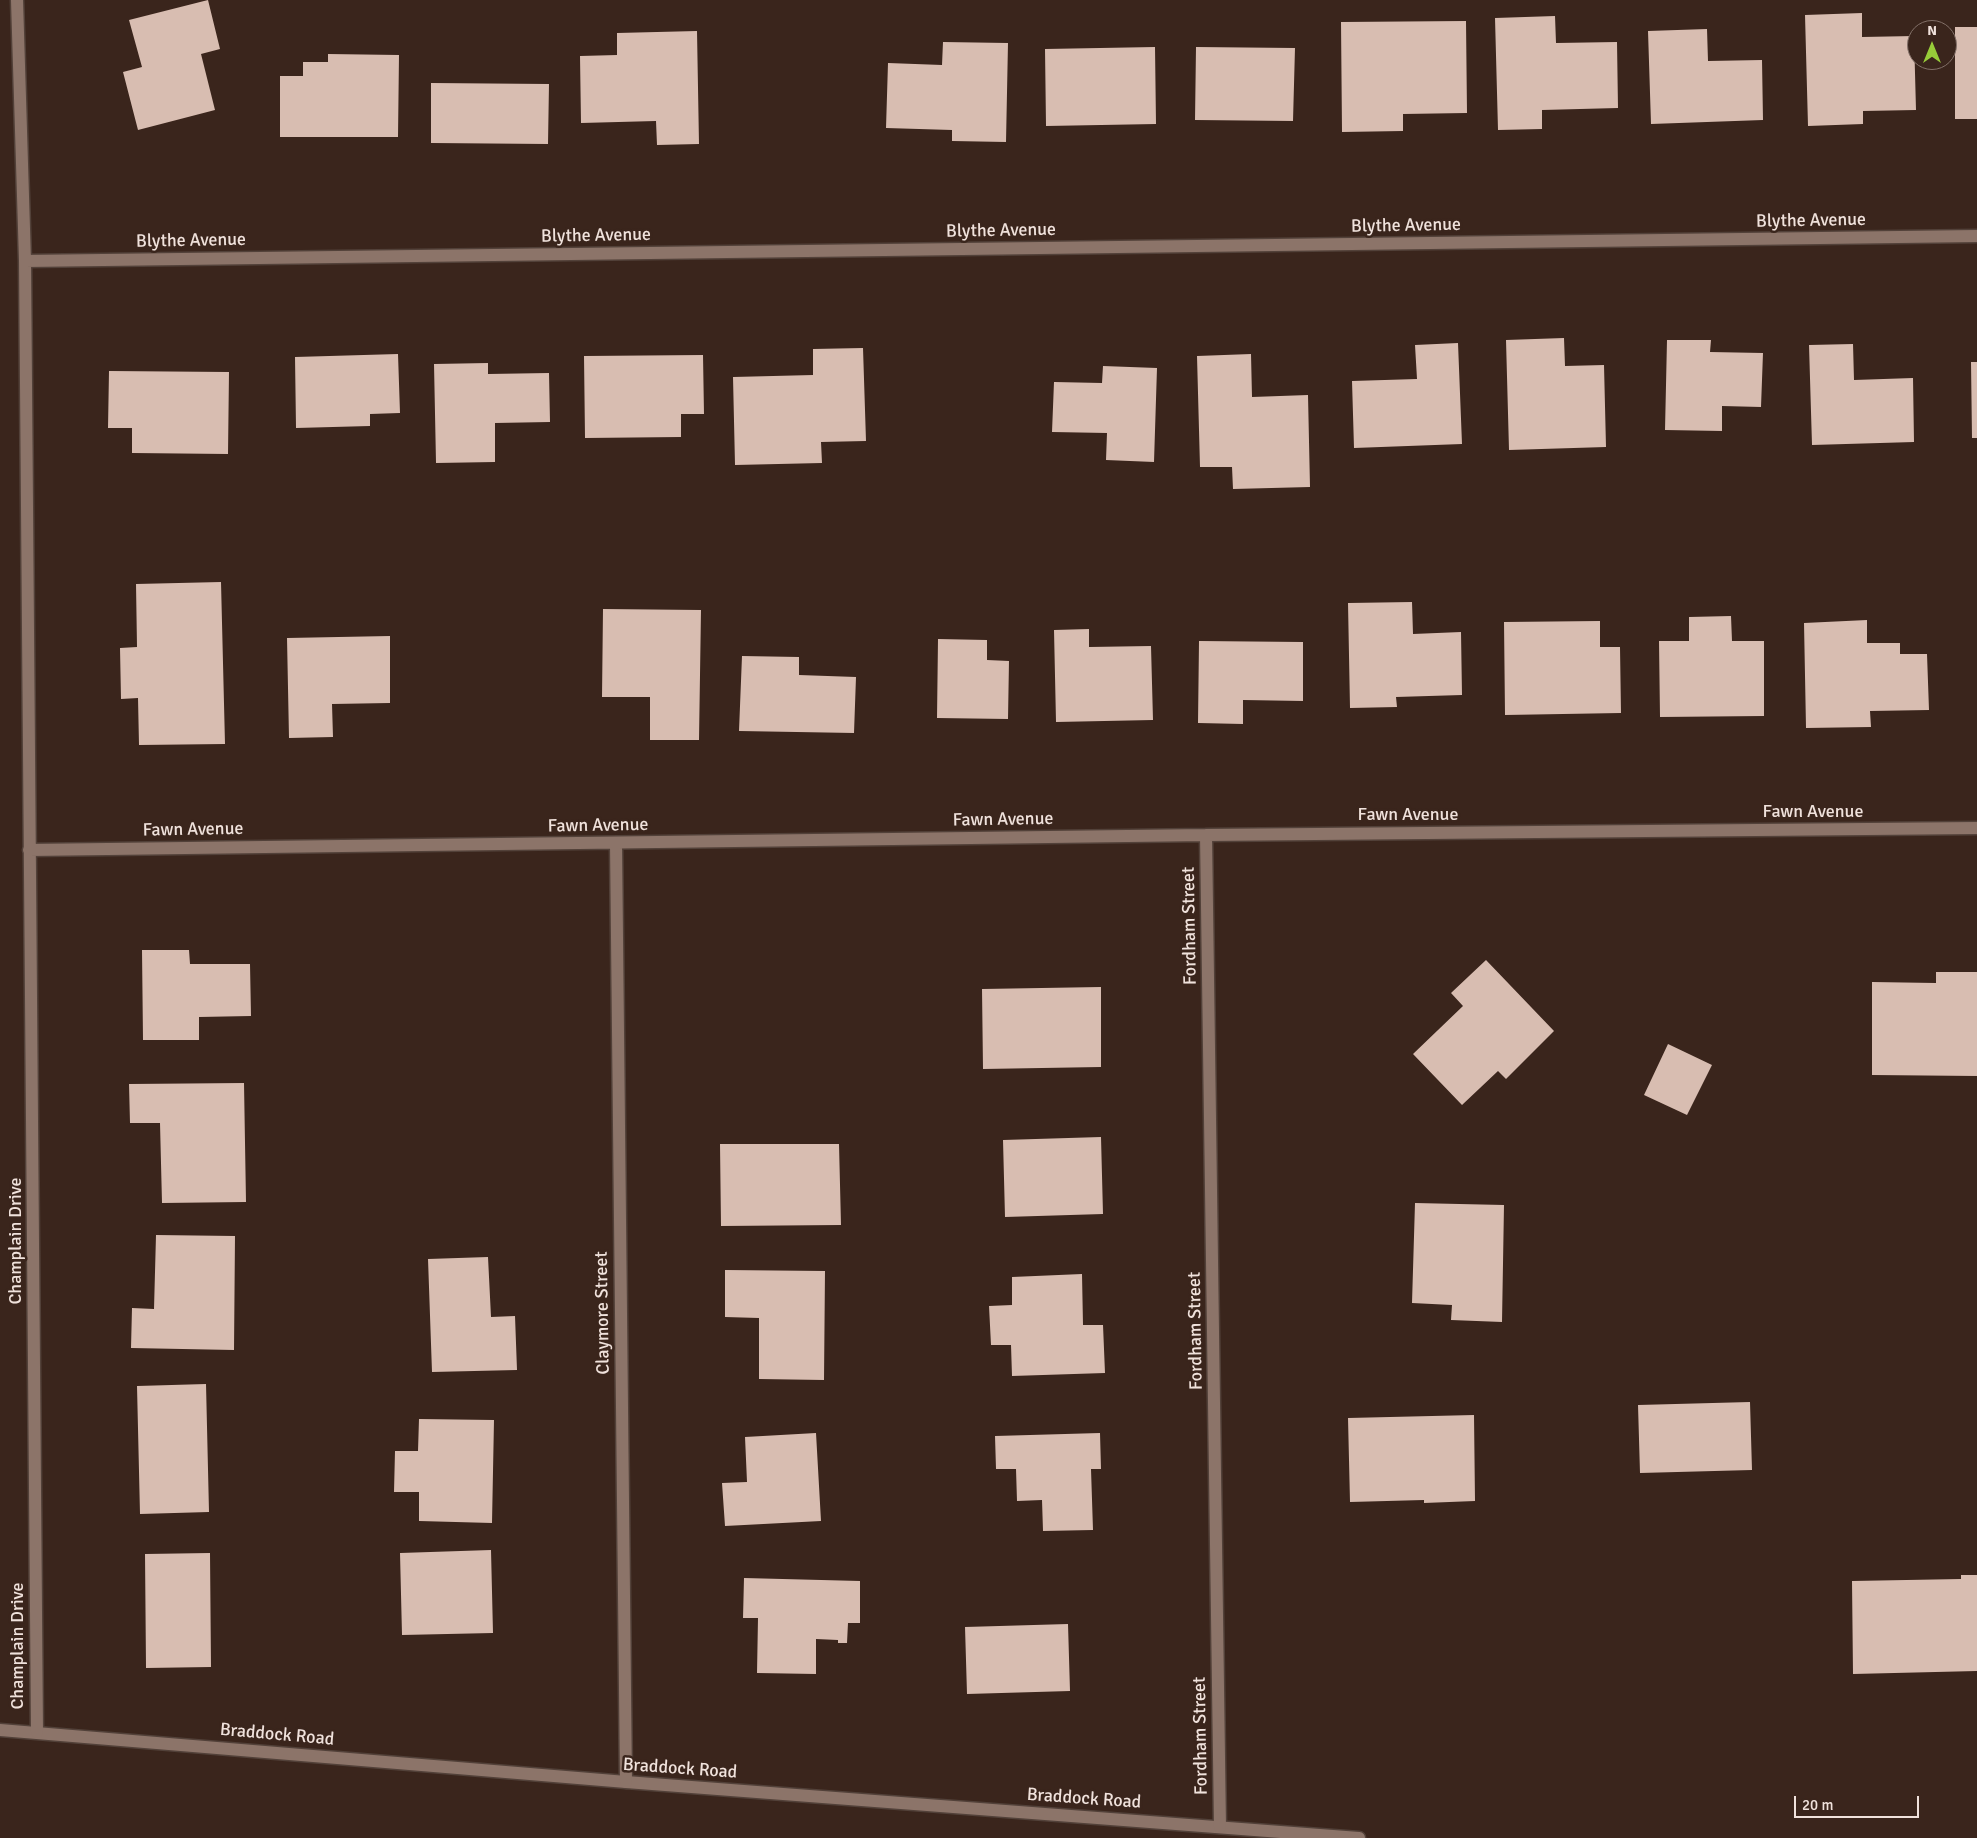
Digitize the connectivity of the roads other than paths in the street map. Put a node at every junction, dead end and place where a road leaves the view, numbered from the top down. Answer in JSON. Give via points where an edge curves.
{"nodes":[{"id":1,"x":17,"y":0,"type":"edge"},
{"id":2,"x":1977,"y":236,"type":"edge"},
{"id":3,"x":25,"y":261,"type":"junction"},
{"id":4,"x":1977,"y":828,"type":"edge"},
{"id":5,"x":1206,"y":835,"type":"junction"},
{"id":6,"x":616,"y":843,"type":"junction"},
{"id":7,"x":29,"y":850,"type":"junction"},
{"id":8,"x":0,"y":1730,"type":"edge"},
{"id":9,"x":37,"y":1732,"type":"junction"},
{"id":10,"x":626,"y":1782,"type":"junction"},
{"id":11,"x":1220,"y":1827,"type":"junction"},
{"id":12,"x":1358,"y":1838,"type":"edge"}],
"edges":[{"from":1,"to":3,"type":"street","name":"Champlain Drive"},
{"from":2,"to":3,"type":"street","name":"Blythe Avenue"},
{"from":3,"to":7,"type":"street","name":"Champlain Drive"},
{"from":4,"to":5,"type":"street","name":"Fawn Avenue"},
{"from":5,"to":6,"type":"street","name":"Fawn Avenue"},
{"from":5,"to":11,"type":"street","name":"Fordham Street"},
{"from":6,"to":7,"type":"street","name":"Fawn Avenue"},
{"from":6,"to":10,"type":"street","name":"Claymore Street"},
{"from":7,"to":9,"type":"street","name":"Champlain Drive"},
{"from":8,"to":9,"type":"street","name":"Braddock Road"},
{"from":9,"to":10,"type":"street","name":"Braddock Road"},
{"from":10,"to":11,"type":"street","name":"Braddock Road"},
{"from":11,"to":12,"type":"street","name":"Braddock Road"}]}
